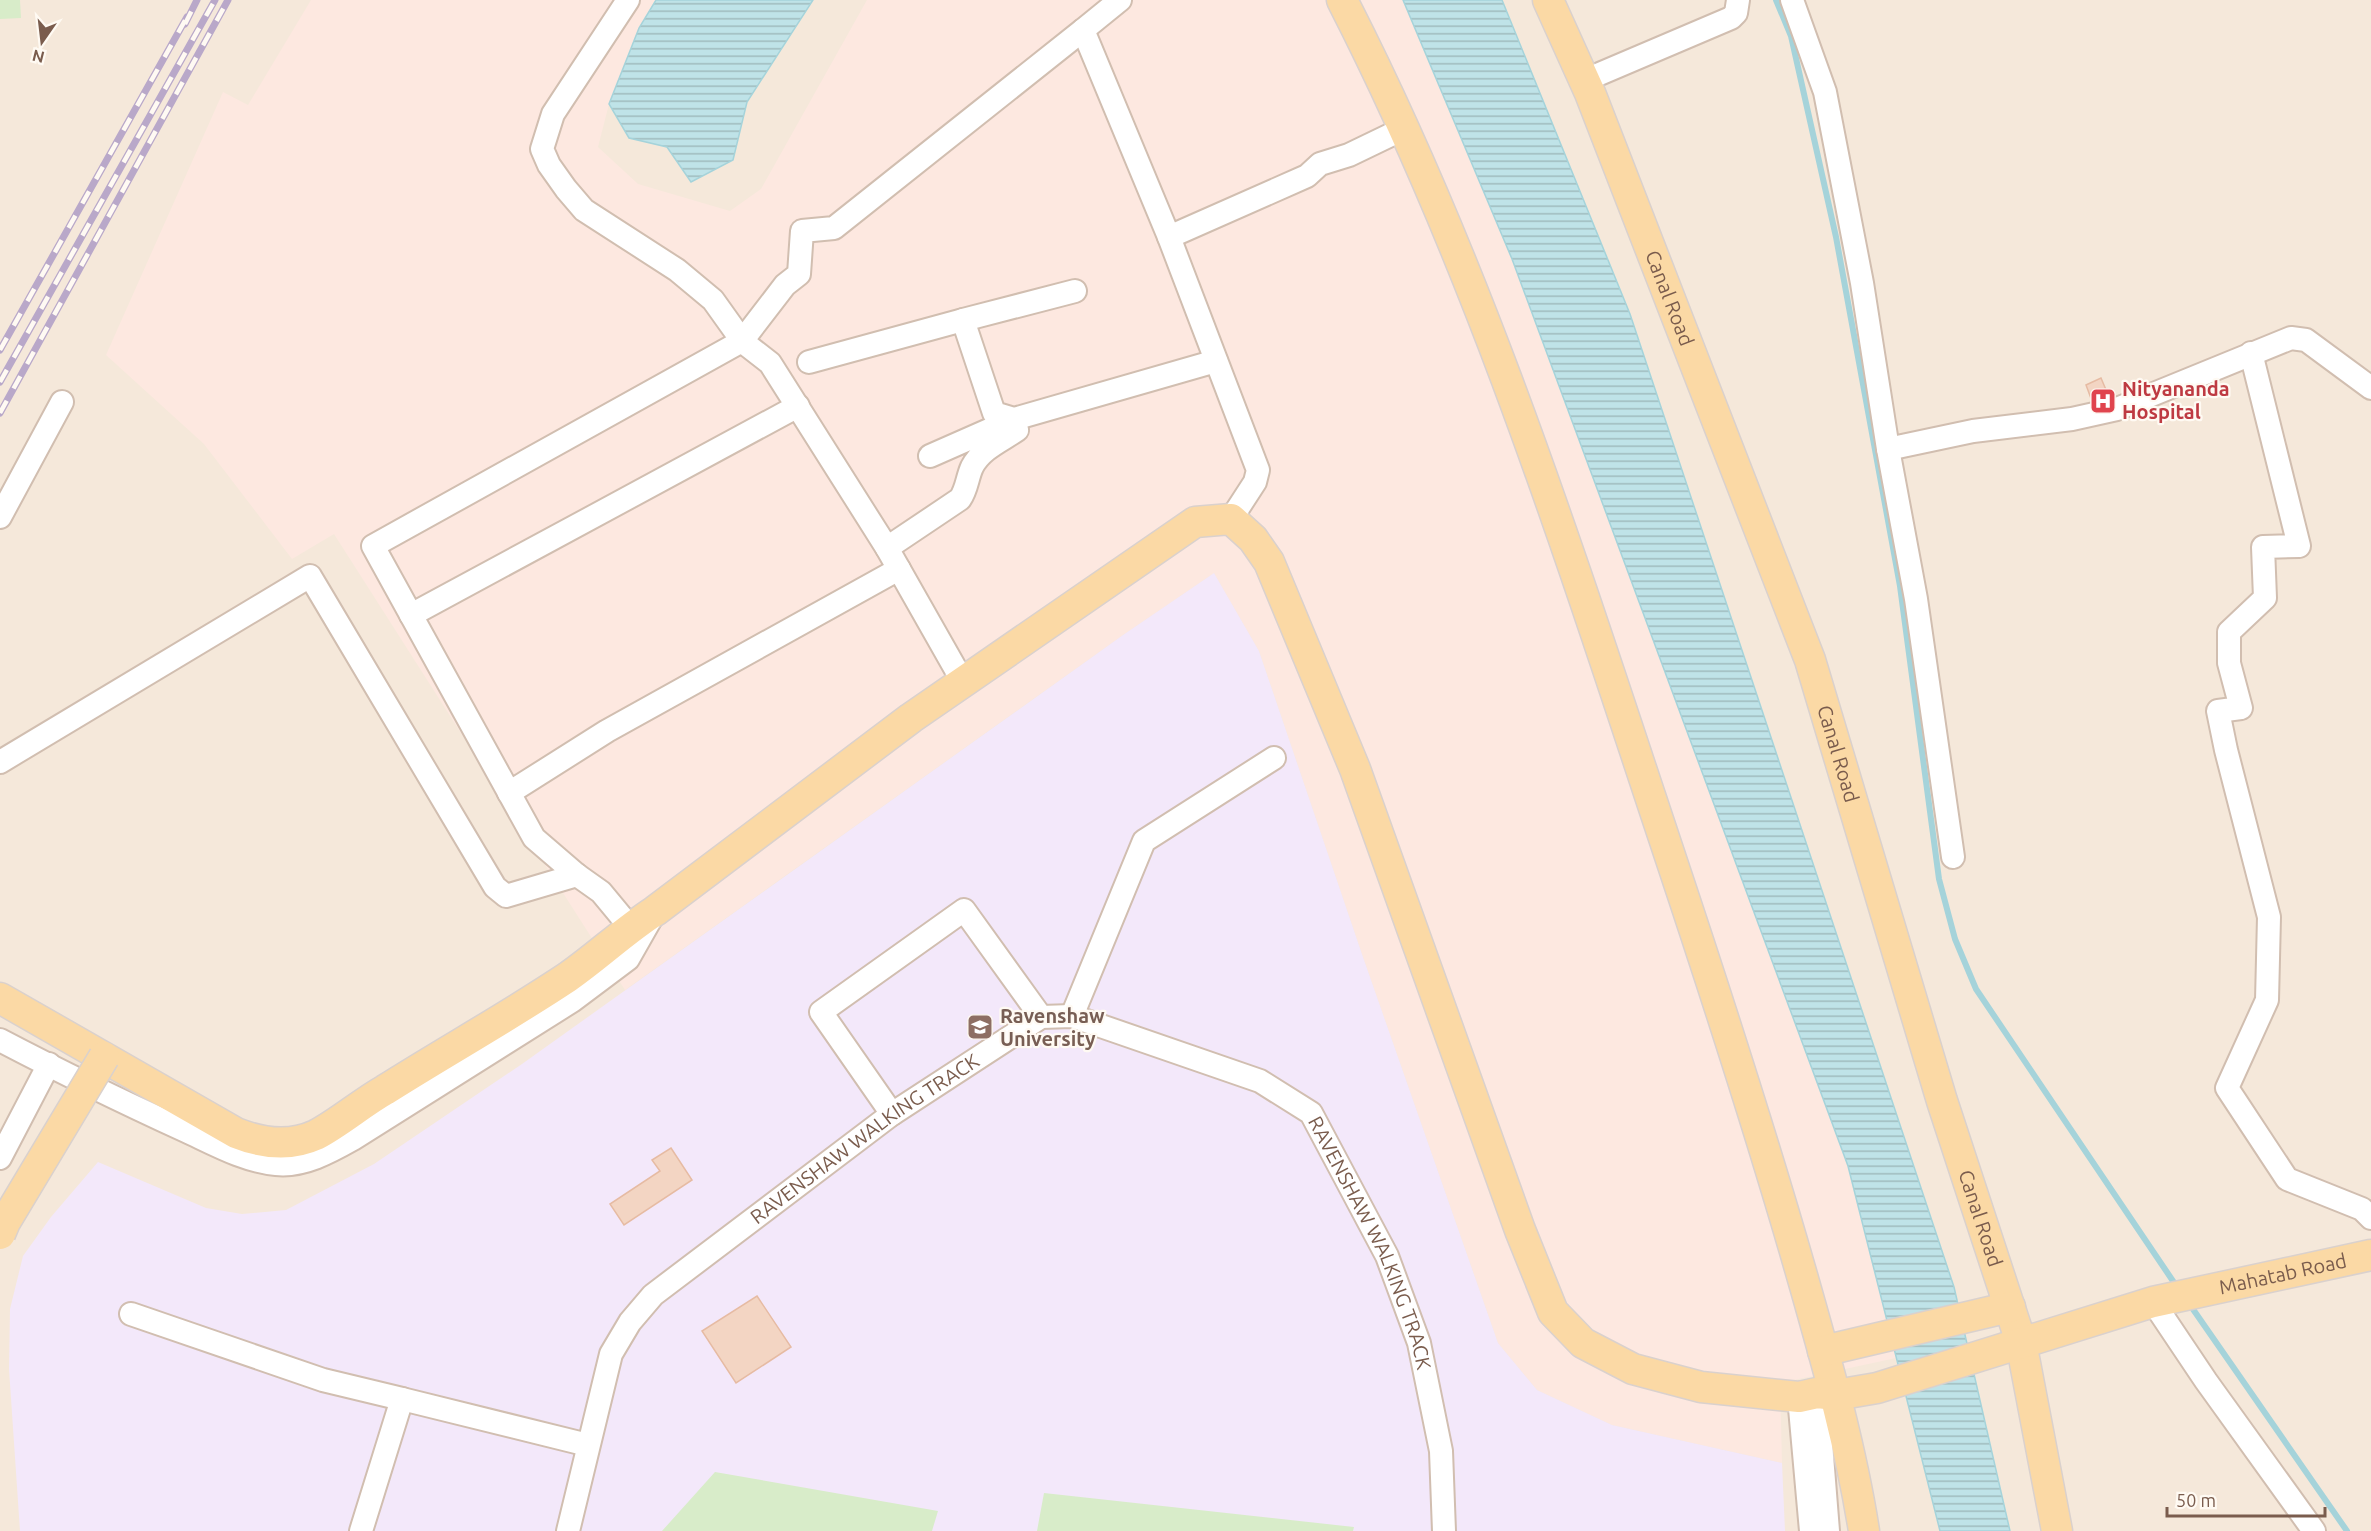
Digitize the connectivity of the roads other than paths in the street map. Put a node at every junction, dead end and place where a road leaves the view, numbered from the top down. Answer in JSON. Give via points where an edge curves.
{"nodes":[{"id":1,"x":628,"y":0,"type":"edge"},
{"id":2,"x":1120,"y":0,"type":"edge"},
{"id":3,"x":1342,"y":0,"type":"edge"},
{"id":4,"x":1548,"y":0,"type":"edge"},
{"id":5,"x":1738,"y":0,"type":"edge"},
{"id":6,"x":1792,"y":0,"type":"edge"},
{"id":7,"x":1083,"y":30,"type":"junction"},
{"id":8,"x":1583,"y":81,"type":"junction"},
{"id":9,"x":1405,"y":128,"type":"junction"},
{"id":10,"x":1169,"y":237,"type":"junction"},
{"id":11,"x":1075,"y":291,"type":"dead end"},
{"id":12,"x":963,"y":320,"type":"junction"},
{"id":13,"x":742,"y":341,"type":"junction"},
{"id":14,"x":2251,"y":353,"type":"junction"},
{"id":15,"x":1216,"y":361,"type":"junction"},
{"id":16,"x":809,"y":362,"type":"dead end"},
{"id":17,"x":2371,"y":388,"type":"edge"},
{"id":18,"x":62,"y":402,"type":"dead end"},
{"id":19,"x":798,"y":406,"type":"junction"},
{"id":20,"x":1014,"y":419,"type":"junction"},
{"id":21,"x":1888,"y":449,"type":"junction"},
{"id":22,"x":930,"y":456,"type":"dead end"},
{"id":23,"x":0,"y":517,"type":"edge"},
{"id":24,"x":1231,"y":519,"type":"junction"},
{"id":25,"x":887,"y":548,"type":"junction"},
{"id":26,"x":899,"y":569,"type":"junction"},
{"id":27,"x":411,"y":615,"type":"junction"},
{"id":28,"x":963,"y":682,"type":"junction"},
{"id":29,"x":1274,"y":758,"type":"dead end"},
{"id":30,"x":0,"y":762,"type":"edge"},
{"id":31,"x":509,"y":793,"type":"junction"},
{"id":32,"x":1953,"y":857,"type":"dead end"},
{"id":33,"x":577,"y":875,"type":"junction"},
{"id":34,"x":655,"y":911,"type":"junction"},
{"id":35,"x":630,"y":927,"type":"junction"},
{"id":36,"x":0,"y":998,"type":"edge"},
{"id":37,"x":1072,"y":1016,"type":"junction"},
{"id":38,"x":1041,"y":1017,"type":"junction"},
{"id":39,"x":0,"y":1040,"type":"edge"},
{"id":40,"x":104,"y":1057,"type":"junction"},
{"id":41,"x":49,"y":1064,"type":"junction"},
{"id":42,"x":892,"y":1114,"type":"junction"},
{"id":43,"x":0,"y":1158,"type":"edge"},
{"id":44,"x":2371,"y":1218,"type":"edge"},
{"id":45,"x":0,"y":1234,"type":"edge"},
{"id":46,"x":2371,"y":1255,"type":"edge"},
{"id":47,"x":2172,"y":1299,"type":"junction"},
{"id":48,"x":2010,"y":1307,"type":"junction"},
{"id":49,"x":131,"y":1314,"type":"dead end"},
{"id":50,"x":2013,"y":1345,"type":"junction"},
{"id":51,"x":1823,"y":1351,"type":"junction"},
{"id":52,"x":1817,"y":1395,"type":"junction"},
{"id":53,"x":402,"y":1399,"type":"junction"},
{"id":54,"x":588,"y":1445,"type":"junction"},
{"id":55,"x":361,"y":1531,"type":"edge"},
{"id":56,"x":568,"y":1531,"type":"edge"},
{"id":57,"x":1444,"y":1531,"type":"edge"},
{"id":58,"x":1811,"y":1531,"type":"edge"},
{"id":59,"x":1828,"y":1531,"type":"edge"},
{"id":60,"x":1864,"y":1531,"type":"edge"},
{"id":61,"x":2057,"y":1531,"type":"edge"},
{"id":62,"x":2314,"y":1531,"type":"edge"}],
"edges":[{"from":1,"to":13,"type":"street","via":[[553,114],[542,148],[549,165],[584,210],[677,270],[712,300]]},
{"from":2,"to":7,"type":"street"},
{"from":3,"to":9,"type":"main road"},
{"from":4,"to":8,"type":"main road","name":"Canal Road"},
{"from":5,"to":8,"type":"street","via":[[1731,18]]},
{"from":6,"to":21,"type":"street","via":[[1825,92],[1862,283]]},
{"from":7,"to":10,"type":"street"},
{"from":7,"to":13,"type":"street","via":[[834,228],[802,231],[799,274],[785,285]]},
{"from":8,"to":48,"type":"main road","name":"Canal Road","via":[[1810,660],[1942,1101]]},
{"from":9,"to":10,"type":"street"},
{"from":9,"to":51,"type":"main road","via":[[1516,403],[1719,1005],[1783,1207]]},
{"from":10,"to":15,"type":"street"},
{"from":11,"to":12,"type":"street"},
{"from":12,"to":16,"type":"street"},
{"from":12,"to":20,"type":"street","via":[[994,413]]},
{"from":13,"to":19,"type":"street","via":[[770,363]]},
{"from":13,"to":27,"type":"street","via":[[373,546]]},
{"from":14,"to":17,"type":"street","via":[[2281,340],[2306,340]]},
{"from":14,"to":21,"type":"street","via":[[2117,408]]},
{"from":14,"to":44,"type":"street","via":[[2299,546],[2263,547],[2265,598],[2229,632],[2229,663],[2241,708],[2218,711],[2269,917],[2267,1000],[2227,1088],[2287,1179],[2362,1209]]},
{"from":15,"to":20,"type":"street"},
{"from":15,"to":24,"type":"street","via":[[1257,470],[1255,482]]},
{"from":18,"to":23,"type":"street"},
{"from":19,"to":25,"type":"street"},
{"from":19,"to":27,"type":"street"},
{"from":20,"to":22,"type":"street"},
{"from":20,"to":25,"type":"street","via":[[1017,430],[982,452],[960,499]]},
{"from":21,"to":32,"type":"street","via":[[1916,599]]},
{"from":24,"to":28,"type":"main road","via":[[1195,522]]},
{"from":24,"to":52,"type":"main road","name":"Mahatab Road","via":[[1253,539],[1269,562],[1355,769],[1553,1312],[1583,1343],[1633,1369],[1701,1387]]},
{"from":25,"to":26,"type":"street"},
{"from":26,"to":28,"type":"street"},
{"from":26,"to":31,"type":"street","via":[[607,730]]},
{"from":27,"to":31,"type":"street"},
{"from":28,"to":34,"type":"main road"},
{"from":29,"to":37,"type":"street","via":[[1144,841]]},
{"from":30,"to":33,"type":"street","via":[[310,576],[495,887],[506,896]]},
{"from":31,"to":33,"type":"street","via":[[534,838]]},
{"from":33,"to":35,"type":"street","via":[[601,892]]},
{"from":34,"to":35,"type":"main road"},
{"from":34,"to":41,"type":"street","via":[[628,959],[572,1001],[353,1139],[324,1155],[297,1163],[276,1164],[240,1155]]},
{"from":35,"to":40,"type":"main road","via":[[569,976],[315,1135],[294,1141],[255,1141],[236,1133]]},
{"from":36,"to":40,"type":"main road"},
{"from":37,"to":38,"type":"street","name":"RAVENSHAW WALKING TRACK"},
{"from":37,"to":57,"type":"street","name":"RAVENSHAW WALKING TRACK","via":[[1260,1081],[1311,1113],[1387,1256],[1419,1343],[1441,1452]]},
{"from":38,"to":42,"type":"street","name":"RAVENSHAW WALKING TRACK"},
{"from":38,"to":42,"type":"street","via":[[964,910],[821,1012]]},
{"from":39,"to":41,"type":"street"},
{"from":40,"to":45,"type":"main road","bridge":true},
{"from":41,"to":43,"type":"street"},
{"from":42,"to":54,"type":"street","name":"RAVENSHAW WALKING TRACK","via":[[652,1295],[611,1354]]},
{"from":46,"to":47,"type":"main road","name":"Mahatab Road"},
{"from":47,"to":50,"type":"main road","name":"Mahatab Road"},
{"from":47,"to":62,"type":"street","via":[[2206,1381]]},
{"from":48,"to":50,"type":"main road","name":"Canal Road"},
{"from":48,"to":51,"type":"main road"},
{"from":49,"to":53,"type":"street","via":[[323,1380]]},
{"from":50,"to":52,"type":"main road","name":"Mahatab Road","via":[[1877,1388]]},
{"from":50,"to":61,"type":"main road","name":"Canal Road"},
{"from":51,"to":52,"type":"main road"},
{"from":52,"to":58,"type":"street"},
{"from":52,"to":59,"type":"street"},
{"from":52,"to":60,"type":"main road"},
{"from":53,"to":54,"type":"street"},
{"from":53,"to":55,"type":"street"},
{"from":54,"to":56,"type":"street","name":"RAVENSHAW WALKING TRACK"}]}
